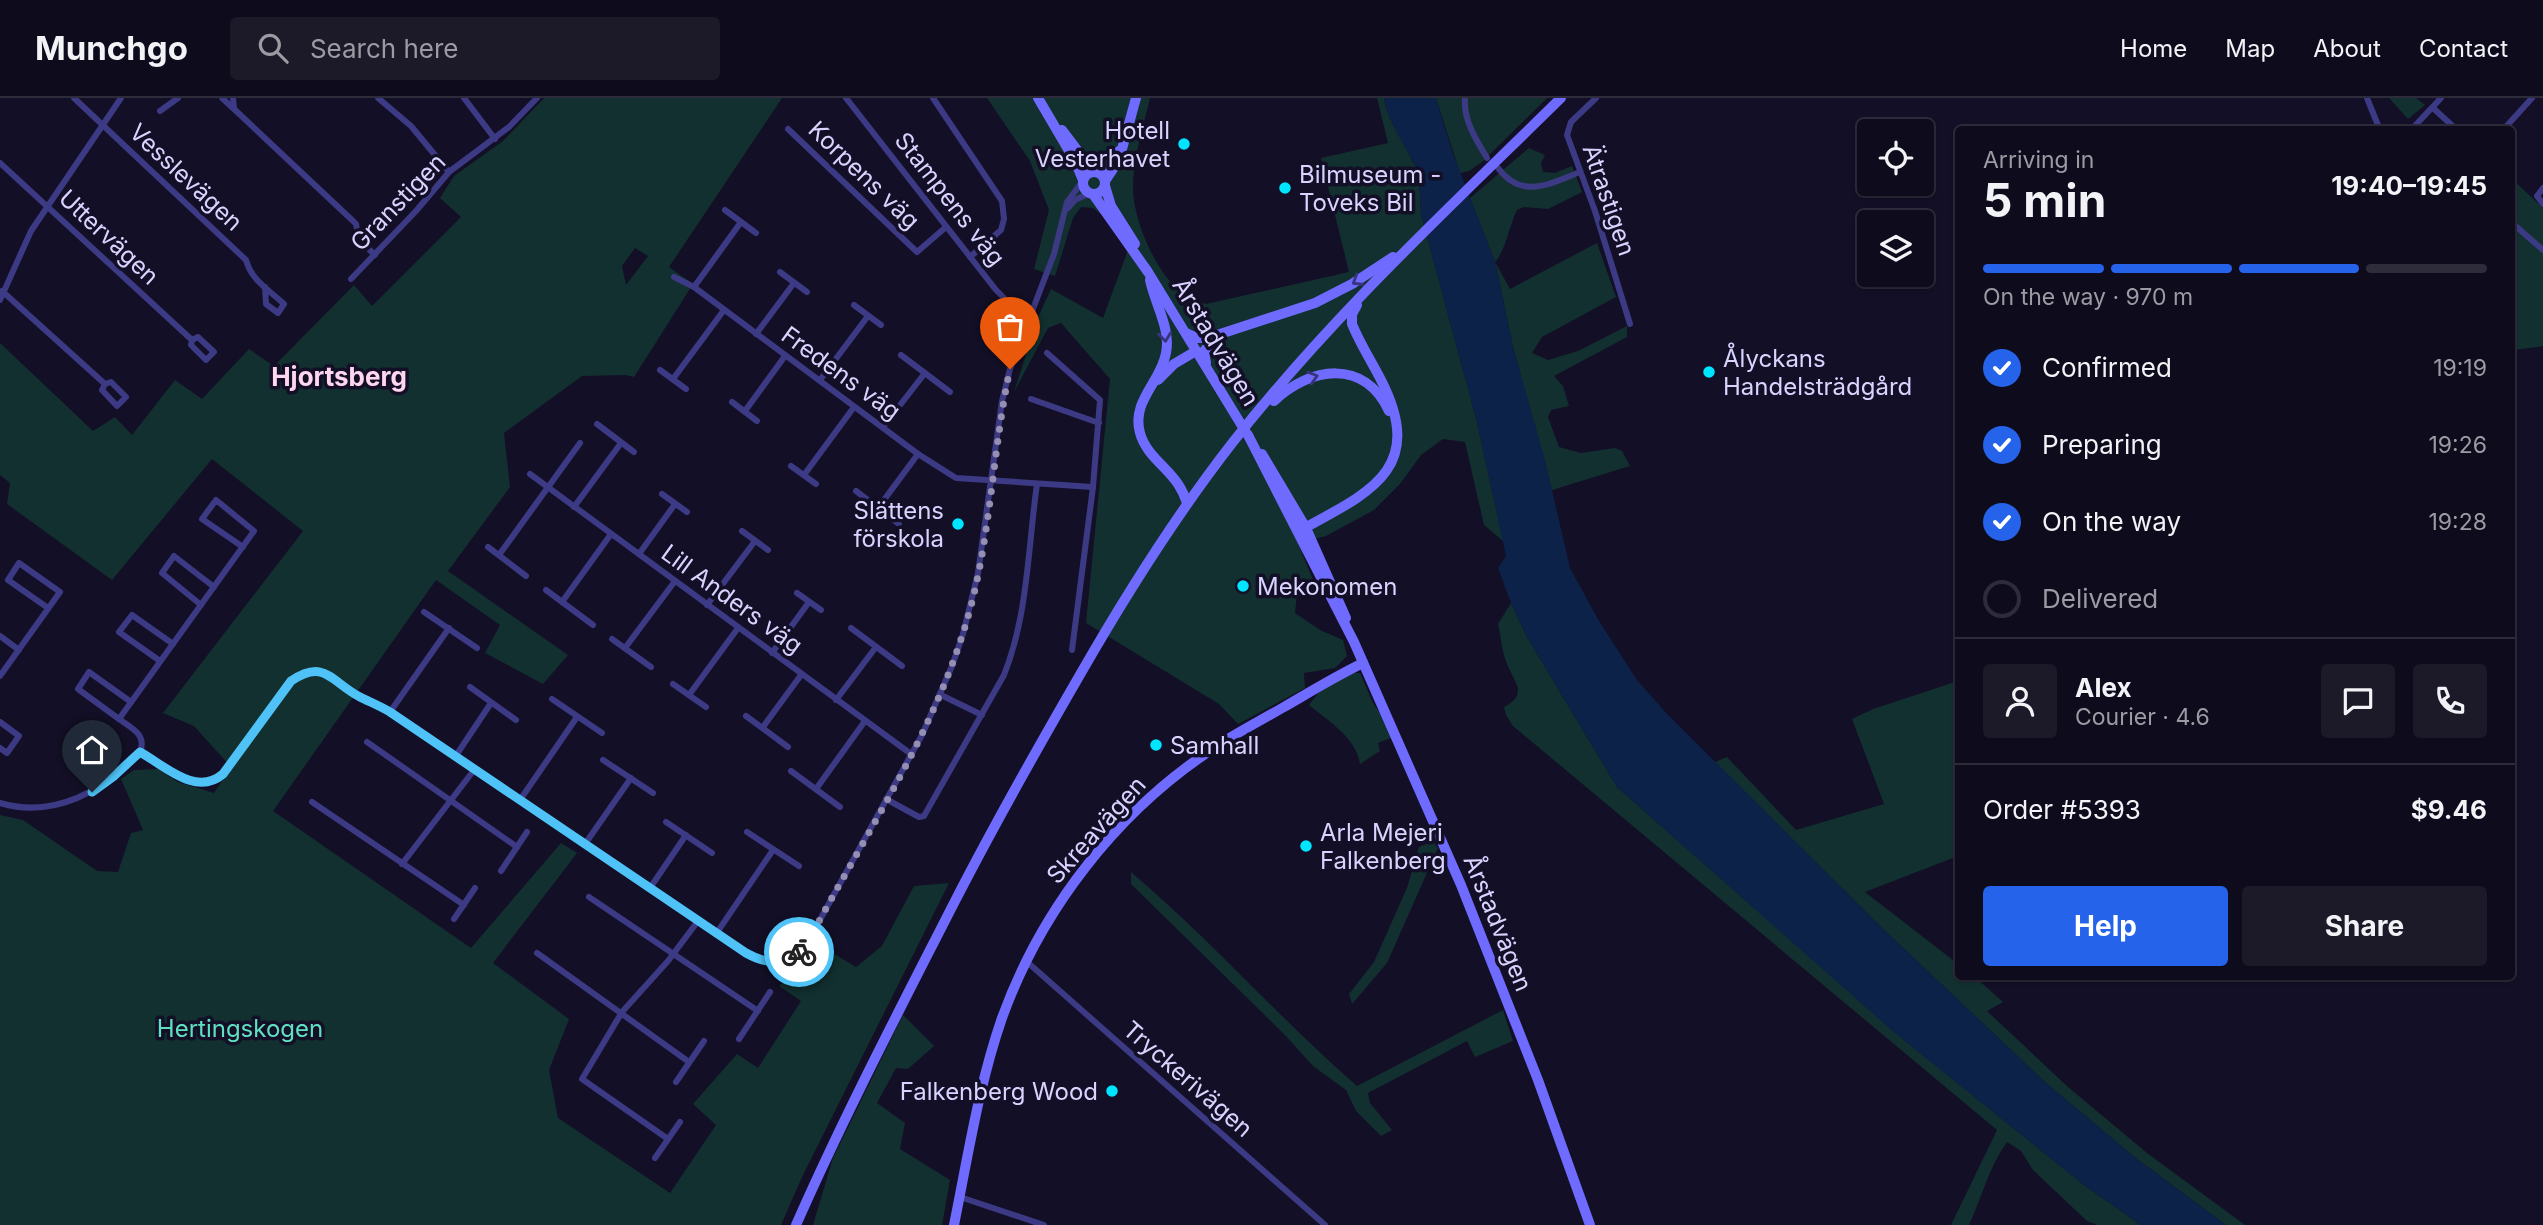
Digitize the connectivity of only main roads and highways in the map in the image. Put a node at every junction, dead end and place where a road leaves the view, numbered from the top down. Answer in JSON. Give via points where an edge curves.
{"nodes":[{"id":1,"x":1039,"y":98,"type":"edge"},
{"id":2,"x":1136,"y":98,"type":"edge"},
{"id":3,"x":1562,"y":98,"type":"edge"},
{"id":4,"x":1121,"y":148,"type":"junction"},
{"id":5,"x":1095,"y":171,"type":"junction"},
{"id":6,"x":1082,"y":181,"type":"junction"},
{"id":7,"x":1105,"y":183,"type":"junction"},
{"id":8,"x":1091,"y":194,"type":"junction"},
{"id":9,"x":1416,"y":240,"type":"junction"},
{"id":10,"x":1148,"y":272,"type":"junction"},
{"id":11,"x":1370,"y":288,"type":"junction"},
{"id":12,"x":1225,"y":332,"type":"junction"},
{"id":13,"x":1185,"y":333,"type":"junction"},
{"id":14,"x":1196,"y":351,"type":"junction"},
{"id":15,"x":1210,"y":375,"type":"junction"},
{"id":16,"x":1153,"y":383,"type":"junction"},
{"id":17,"x":1256,"y":414,"type":"junction"},
{"id":18,"x":1396,"y":426,"type":"junction"},
{"id":19,"x":1188,"y":503,"type":"junction"},
{"id":20,"x":1302,"y":530,"type":"junction"},
{"id":21,"x":1334,"y":606,"type":"junction"},
{"id":22,"x":1354,"y":642,"type":"junction"},
{"id":23,"x":1363,"y":663,"type":"junction"},
{"id":24,"x":1346,"y":670,"type":"junction"},
{"id":25,"x":796,"y":1225,"type":"edge"},
{"id":26,"x":954,"y":1225,"type":"edge"},
{"id":27,"x":1590,"y":1225,"type":"edge"}],
"edges":[{"from":1,"to":5,"type":"main road"},
{"from":1,"to":6,"type":"main road"},
{"from":2,"to":4,"type":"main road"},
{"from":3,"to":9,"type":"main road"},
{"from":4,"to":5,"type":"main road","via":[[1106,166]]},
{"from":4,"to":7,"type":"main road"},
{"from":5,"to":6,"type":"main road"},
{"from":5,"to":7,"type":"main road"},
{"from":6,"to":8,"type":"main road"},
{"from":7,"to":8,"type":"main road","via":[[1100,192]]},
{"from":7,"to":10,"type":"main road","name":"Årstadvägen","via":[[1111,206]]},
{"from":8,"to":10,"type":"main road","name":"Årstadvägen"},
{"from":9,"to":11,"type":"main road"},
{"from":9,"to":12,"type":"main road","one_way":true,"via":[[1335,293]]},
{"from":10,"to":13,"type":"main road","name":"Årstadvägen"},
{"from":10,"to":16,"type":"main road","one_way":true,"via":[[1167,346]]},
{"from":11,"to":17,"type":"main road"},
{"from":11,"to":18,"type":"main road","via":[[1354,309],[1352,324],[1393,406]]},
{"from":12,"to":13,"type":"main road","via":[[1202,338]]},
{"from":12,"to":15,"type":"main road","via":[[1204,351]]},
{"from":13,"to":14,"type":"main road","name":"Årstadvägen"},
{"from":14,"to":15,"type":"main road","name":"Årstadvägen"},
{"from":14,"to":16,"type":"main road"},
{"from":15,"to":20,"type":"main road","name":"Årstadvägen","via":[[1271,467]]},
{"from":16,"to":19,"type":"main road","via":[[1140,405],[1140,434]]},
{"from":17,"to":18,"type":"main road","one_way":true,"via":[[1302,379],[1332,373],[1368,385],[1382,399]]},
{"from":17,"to":19,"type":"main road"},
{"from":18,"to":20,"type":"main road","via":[[1394,456],[1378,483]]},
{"from":19,"to":25,"type":"main road","via":[[1122,603],[1007,800]]},
{"from":20,"to":21,"type":"main road","name":"Årstadvägen"},
{"from":20,"to":22,"type":"main road","name":"Årstadvägen","via":[[1334,587]]},
{"from":21,"to":22,"type":"main road","name":"Årstadvägen"},
{"from":21,"to":24,"type":"main road","via":[[1352,652]]},
{"from":22,"to":23,"type":"main road","name":"Årstadvägen"},
{"from":23,"to":24,"type":"main road","name":"Skreavägen"},
{"from":23,"to":27,"type":"main road","name":"Årstadvägen","via":[[1461,885]]},
{"from":24,"to":26,"type":"main road","name":"Skreavägen","via":[[1211,750],[1165,784],[1125,822],[1056,908],[1026,961],[993,1048]]}]}
